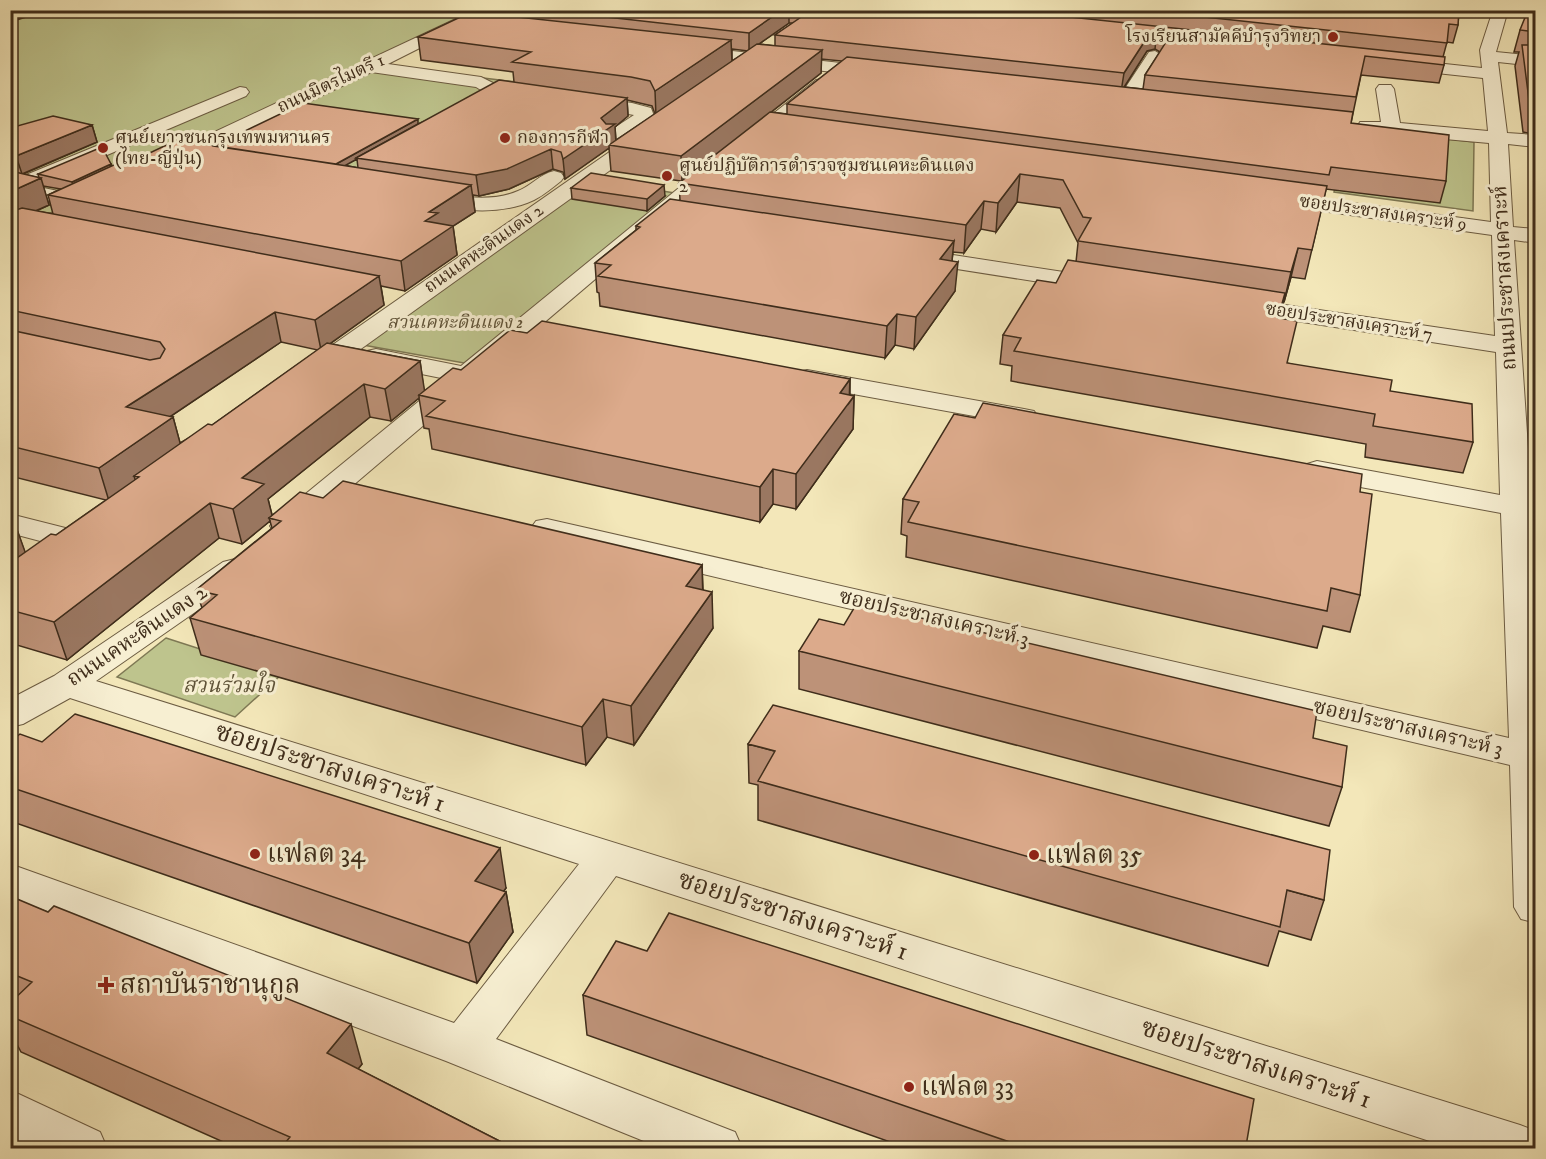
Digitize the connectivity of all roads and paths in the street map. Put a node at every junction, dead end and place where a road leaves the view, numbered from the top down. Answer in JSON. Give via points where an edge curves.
{"nodes":[{"id":1,"x":1501,"y":10,"type":"edge"},
{"id":2,"x":489,"y":20,"type":"edge"},
{"id":3,"x":675,"y":50,"type":"edge"},
{"id":4,"x":764,"y":52,"type":"junction"},
{"id":5,"x":1155,"y":56,"type":"edge"},
{"id":6,"x":1536,"y":61,"type":"edge"},
{"id":7,"x":1387,"y":63,"type":"edge"},
{"id":8,"x":1489,"y":65,"type":"junction"},
{"id":9,"x":368,"y":66,"type":"junction"},
{"id":10,"x":842,"y":68,"type":"junction"},
{"id":11,"x":900,"y":74,"type":"edge"},
{"id":12,"x":726,"y":79,"type":"edge"},
{"id":13,"x":1385,"y":89,"type":"edge"},
{"id":14,"x":498,"y":90,"type":"junction"},
{"id":15,"x":240,"y":92,"type":"dead end"},
{"id":16,"x":477,"y":101,"type":"edge"},
{"id":17,"x":1150,"y":102,"type":"edge"},
{"id":18,"x":668,"y":121,"type":"edge"},
{"id":19,"x":1347,"y":124,"type":"edge"},
{"id":20,"x":1392,"y":129,"type":"junction"},
{"id":21,"x":1498,"y":138,"type":"junction"},
{"id":22,"x":1536,"y":141,"type":"edge"},
{"id":23,"x":177,"y":157,"type":"junction"},
{"id":24,"x":211,"y":162,"type":"edge"},
{"id":25,"x":148,"y":171,"type":"edge"},
{"id":26,"x":589,"y":176,"type":"junction"},
{"id":27,"x":622,"y":181,"type":"edge"},
{"id":28,"x":99,"y":193,"type":"edge"},
{"id":29,"x":411,"y":195,"type":"edge"},
{"id":30,"x":1262,"y":197,"type":"edge"},
{"id":31,"x":79,"y":202,"type":"junction"},
{"id":32,"x":54,"y":214,"type":"edge"},
{"id":33,"x":656,"y":216,"type":"junction"},
{"id":34,"x":691,"y":222,"type":"edge"},
{"id":35,"x":1503,"y":231,"type":"junction"},
{"id":36,"x":1536,"y":236,"type":"edge"},
{"id":37,"x":897,"y":253,"type":"edge"},
{"id":38,"x":1128,"y":288,"type":"edge"},
{"id":39,"x":1220,"y":302,"type":"edge"},
{"id":40,"x":525,"y":326,"type":"junction"},
{"id":41,"x":560,"y":333,"type":"edge"},
{"id":42,"x":1509,"y":346,"type":"junction"},
{"id":43,"x":341,"y":350,"type":"junction"},
{"id":44,"x":783,"y":373,"type":"edge"},
{"id":45,"x":467,"y":375,"type":"junction"},
{"id":46,"x":294,"y":384,"type":"edge"},
{"id":47,"x":1523,"y":392,"type":"edge"},
{"id":48,"x":1051,"y":422,"type":"edge"},
{"id":49,"x":1296,"y":466,"type":"edge"},
{"id":50,"x":340,"y":480,"type":"junction"},
{"id":51,"x":375,"y":489,"type":"edge"},
{"id":52,"x":1516,"y":507,"type":"junction"},
{"id":53,"x":515,"y":521,"type":"edge"},
{"id":54,"x":10,"y":523,"type":"edge"},
{"id":55,"x":77,"y":541,"type":"edge"},
{"id":56,"x":1530,"y":671,"type":"edge"},
{"id":57,"x":67,"y":684,"type":"junction"},
{"id":58,"x":10,"y":715,"type":"edge"},
{"id":59,"x":1528,"y":756,"type":"junction"},
{"id":60,"x":607,"y":857,"type":"junction"},
{"id":61,"x":10,"y":880,"type":"edge"},
{"id":62,"x":1536,"y":907,"type":"edge"},
{"id":63,"x":464,"y":1047,"type":"junction"},
{"id":64,"x":10,"y":1112,"type":"edge"},
{"id":65,"x":82,"y":1149,"type":"edge"},
{"id":66,"x":717,"y":1149,"type":"edge"},
{"id":67,"x":1520,"y":1149,"type":"edge"}],
"edges":[{"from":1,"to":8,"type":"street","name":"ถนนประชาสงเคราะห์","via":[[1490,40]]},
{"from":2,"to":9,"type":"street","name":"ถนนมิตรไมตรี 1","via":[[455,25]]},
{"from":3,"to":4,"type":"street"},
{"from":4,"to":10,"type":"street"},
{"from":4,"to":12,"type":"street"},
{"from":5,"to":17,"type":"street","via":[[1118,98]]},
{"from":6,"to":8,"type":"street"},
{"from":7,"to":8,"type":"street"},
{"from":8,"to":21,"type":"street","name":"ถนนประชาสงเคราะห์"},
{"from":9,"to":14,"type":"street","via":[[481,82]]},
{"from":9,"to":23,"type":"street","name":"ถนนมิตรไมตรี 1"},
{"from":10,"to":11,"type":"street"},
{"from":10,"to":33,"type":"street","name":"ถนนเคหะดินแดง 2","via":[[776,131],[676,189]]},
{"from":13,"to":20,"type":"street"},
{"from":14,"to":16,"type":"street"},
{"from":14,"to":29,"type":"street","via":[[632,108],[645,116],[527,195],[484,205]]},
{"from":15,"to":31,"type":"street","via":[[22,187],[29,192]]},
{"from":18,"to":26,"type":"street","name":"ถนนเคหะดินแดง 2"},
{"from":19,"to":20,"type":"street"},
{"from":20,"to":21,"type":"street"},
{"from":21,"to":22,"type":"street"},
{"from":21,"to":35,"type":"street","name":"ถนนประชาสงเคราะห์"},
{"from":23,"to":24,"type":"street"},
{"from":23,"to":25,"type":"street","name":"ถนนมิตรไมตรี 1"},
{"from":26,"to":27,"type":"street"},
{"from":26,"to":43,"type":"street","name":"ถนนเคหะดินแดง 2","via":[[399,298]]},
{"from":28,"to":31,"type":"street"},
{"from":30,"to":35,"type":"street","name":"ซอยประชาสงเคราะห์ 9"},
{"from":31,"to":32,"type":"street"},
{"from":33,"to":34,"type":"street"},
{"from":33,"to":40,"type":"street","name":"ถนนเคหะดินแดง 2"},
{"from":35,"to":36,"type":"street","name":"ซอยประชาสงเคราะห์ 9"},
{"from":35,"to":42,"type":"street","name":"ถนนประชาสงเคราะห์"},
{"from":37,"to":38,"type":"street"},
{"from":39,"to":42,"type":"street","name":"ซอยประชาสงเคราะห์ 7"},
{"from":40,"to":41,"type":"street"},
{"from":40,"to":45,"type":"street","name":"ถนนเคหะดินแดง 2"},
{"from":42,"to":47,"type":"street","name":"ถนนประชาสงเคราะห์"},
{"from":43,"to":45,"type":"street"},
{"from":43,"to":46,"type":"street","name":"ถนนเคหะดินแดง 2"},
{"from":44,"to":48,"type":"street"},
{"from":45,"to":50,"type":"street","name":"ถนนเคหะดินแดง 2"},
{"from":47,"to":52,"type":"street","name":"ถนนประชาสงเคราะห์"},
{"from":49,"to":52,"type":"street"},
{"from":50,"to":51,"type":"street"},
{"from":50,"to":57,"type":"street","name":"ถนนเคหะดินแดง 2","via":[[239,566]]},
{"from":52,"to":56,"type":"street","name":"ถนนประชาสงเคราะห์"},
{"from":53,"to":59,"type":"street","name":"ซอยประชาสงเคราะห์ 3"},
{"from":54,"to":55,"type":"street"},
{"from":56,"to":59,"type":"street","name":"ถนนประชาสงเคราะห์"},
{"from":57,"to":58,"type":"street","name":"ถนนเคหะดินแดง 2"},
{"from":57,"to":60,"type":"street","name":"ซอยประชาสงเคราะห์ 1"},
{"from":59,"to":62,"type":"street","name":"ถนนประชาสงเคราะห์"},
{"from":60,"to":63,"type":"street"},
{"from":60,"to":67,"type":"street","name":"ซอยประชาสงเคราะห์ 1"},
{"from":61,"to":63,"type":"street"},
{"from":63,"to":66,"type":"street"},
{"from":64,"to":65,"type":"street"}]}
